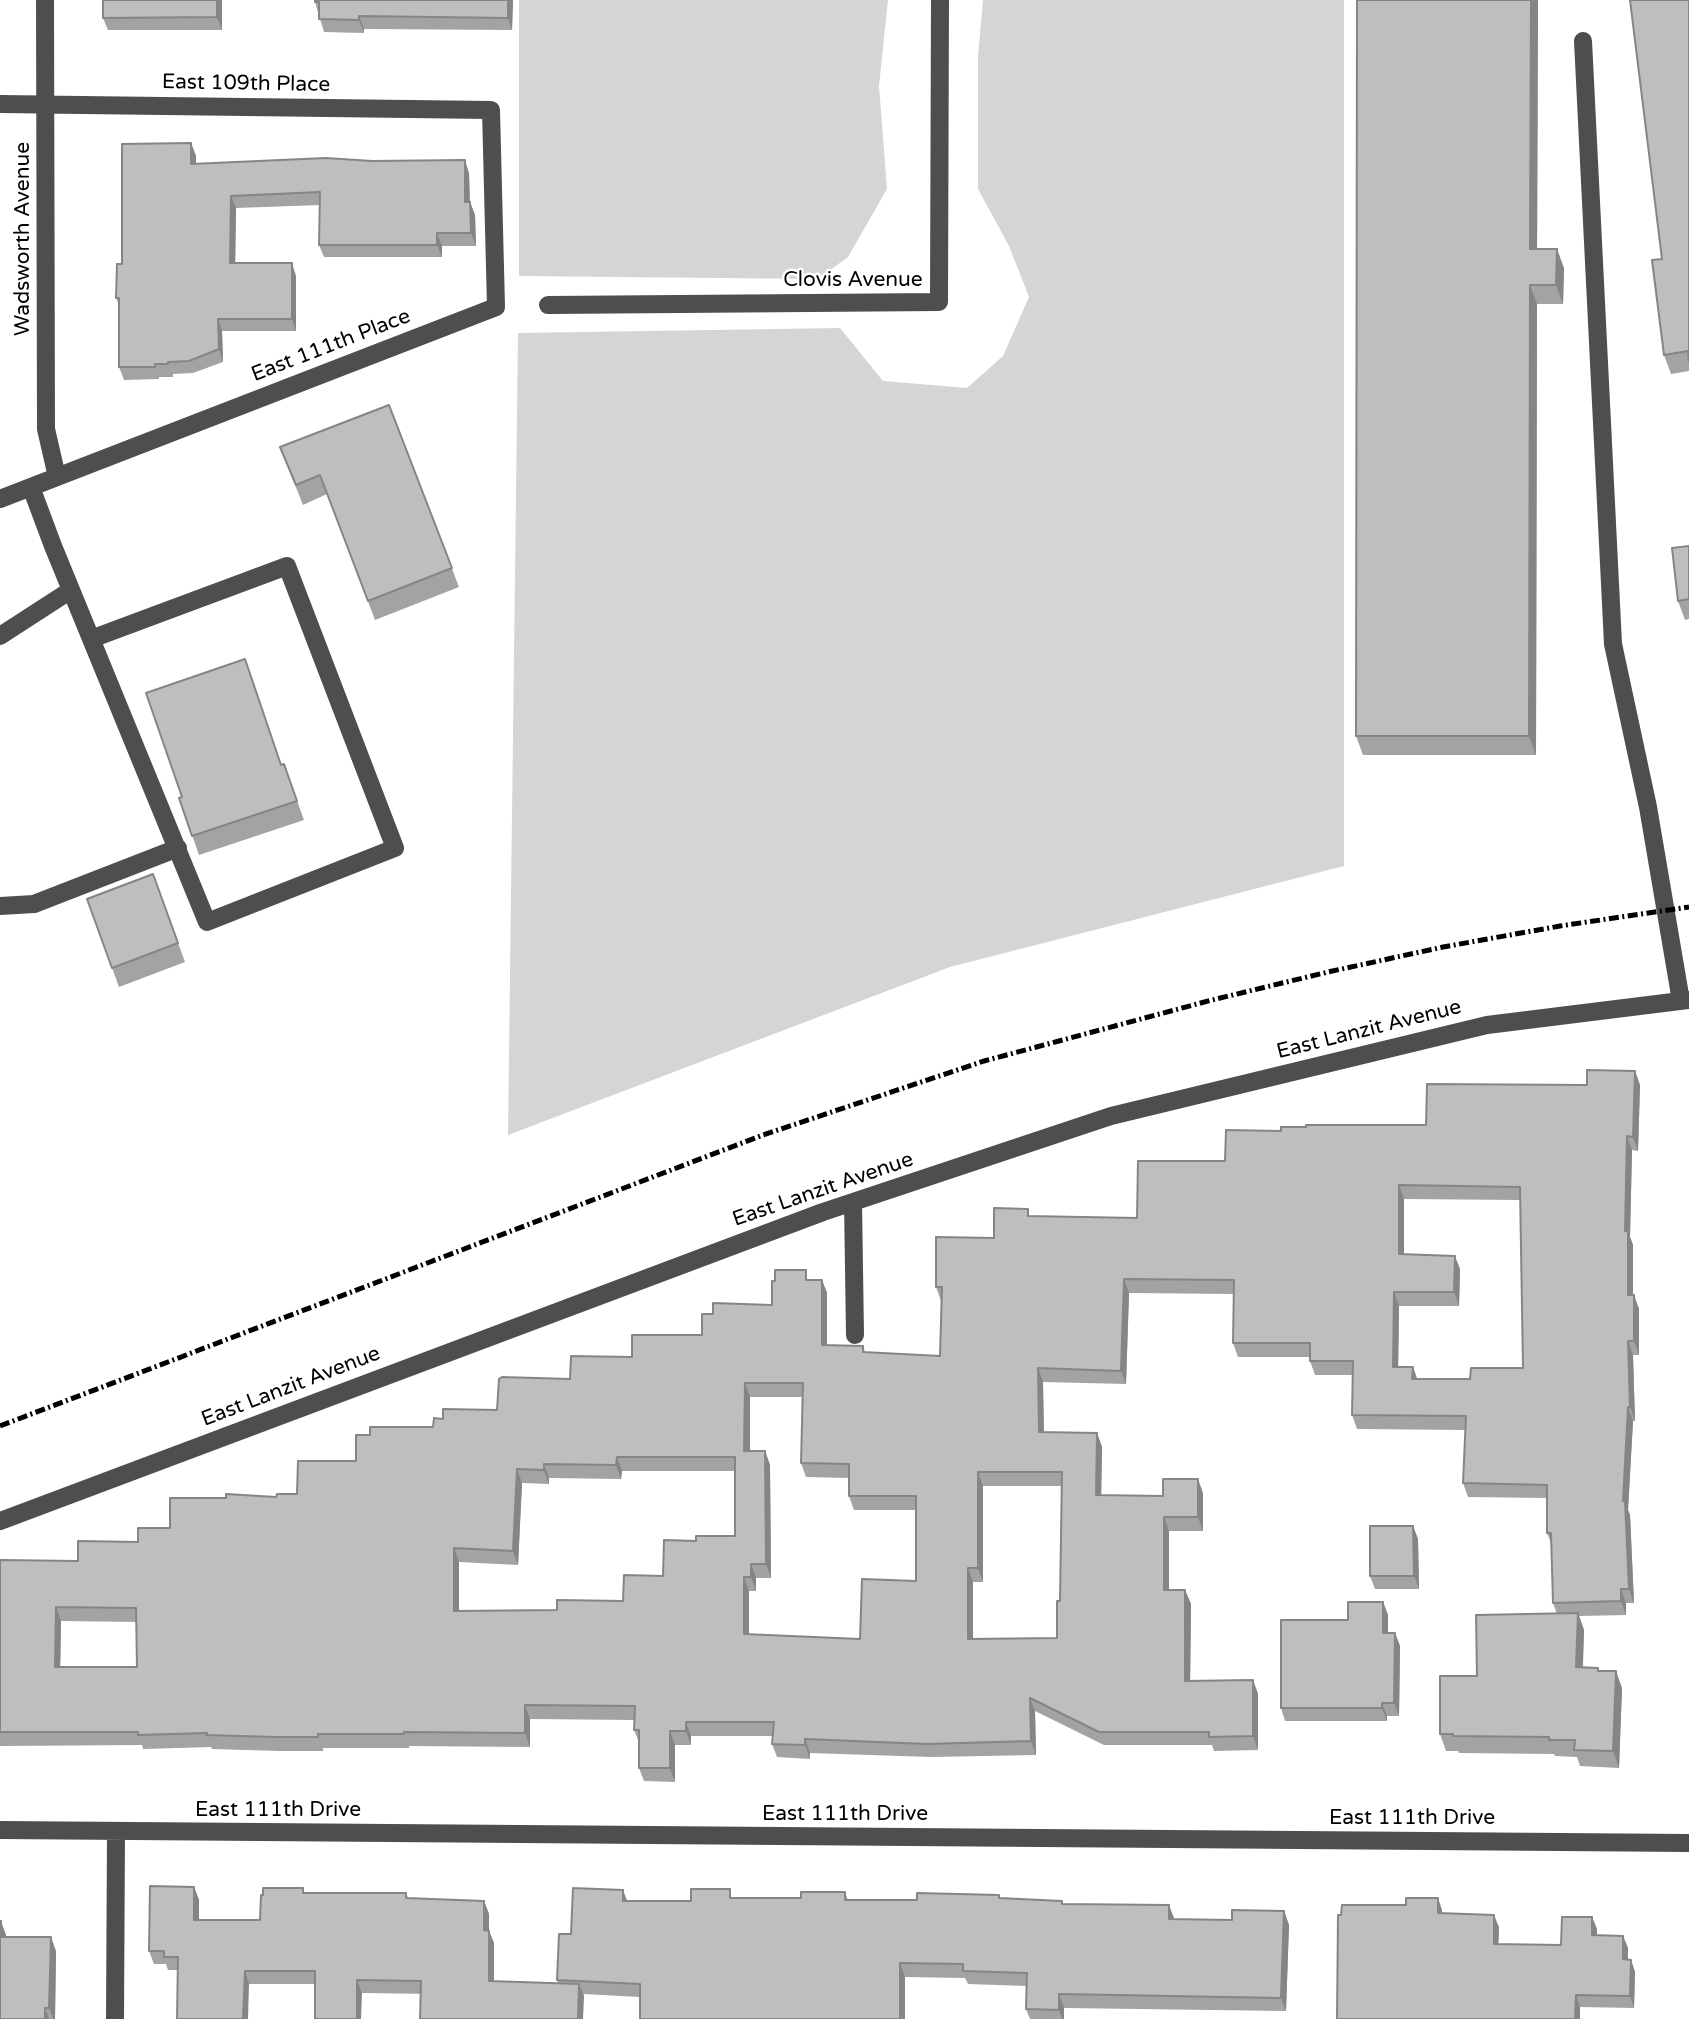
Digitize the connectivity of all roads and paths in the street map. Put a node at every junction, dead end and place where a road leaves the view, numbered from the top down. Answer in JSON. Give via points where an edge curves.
{"nodes":[{"id":1,"x":46,"y":0,"type":"edge"},
{"id":2,"x":940,"y":0,"type":"edge"},
{"id":3,"x":1583,"y":41,"type":"dead end"},
{"id":4,"x":0,"y":104,"type":"edge"},
{"id":5,"x":46,"y":104,"type":"junction"},
{"id":6,"x":491,"y":110,"type":"joint"},
{"id":7,"x":548,"y":305,"type":"dead end"},
{"id":8,"x":57,"y":477,"type":"junction"},
{"id":9,"x":31,"y":488,"type":"junction"},
{"id":10,"x":0,"y":499,"type":"edge"},
{"id":11,"x":71,"y":590,"type":"junction"},
{"id":12,"x":0,"y":636,"type":"edge"},
{"id":13,"x":91,"y":639,"type":"junction"},
{"id":14,"x":178,"y":848,"type":"junction"},
{"id":15,"x":0,"y":906,"type":"edge"},
{"id":16,"x":1685,"y":1000,"type":"edge"},
{"id":17,"x":853,"y":1202,"type":"junction"},
{"id":18,"x":855,"y":1335,"type":"dead end"},
{"id":19,"x":0,"y":1521,"type":"edge"},
{"id":20,"x":0,"y":1830,"type":"edge"},
{"id":21,"x":116,"y":1831,"type":"junction"},
{"id":22,"x":1689,"y":1843,"type":"edge"},
{"id":23,"x":115,"y":2019,"type":"edge"}],
"edges":[{"from":1,"to":5,"type":"street","name":"Wadsworth Avenue"},
{"from":2,"to":7,"type":"street","name":"Clovis Avenue","via":[[939,302]]},
{"from":3,"to":16,"type":"street","via":[[1613,644]]},
{"from":4,"to":5,"type":"street","name":"East 109th Place"},
{"from":5,"to":6,"type":"street","name":"East 109th Place"},
{"from":5,"to":8,"type":"street","name":"Wadsworth Avenue","via":[[46,429]]},
{"from":6,"to":8,"type":"street","name":"East 111th Place","via":[[496,307]]},
{"from":8,"to":9,"type":"street","name":"East 111th Place"},
{"from":9,"to":10,"type":"street","name":"East 111th Place"},
{"from":9,"to":11,"type":"street"},
{"from":11,"to":12,"type":"street"},
{"from":11,"to":13,"type":"street"},
{"from":13,"to":14,"type":"street"},
{"from":13,"to":14,"type":"street","via":[[287,566],[396,848],[207,922]]},
{"from":14,"to":15,"type":"street","via":[[34,904]]},
{"from":16,"to":17,"type":"street","name":"East Lanzit Avenue","via":[[1460,1031],[1111,1116]]},
{"from":17,"to":18,"type":"street"},
{"from":17,"to":19,"type":"street","name":"East Lanzit Avenue"},
{"from":20,"to":21,"type":"street","name":"East 111th Drive"},
{"from":21,"to":22,"type":"street","name":"East 111th Drive"},
{"from":21,"to":23,"type":"street"}]}
